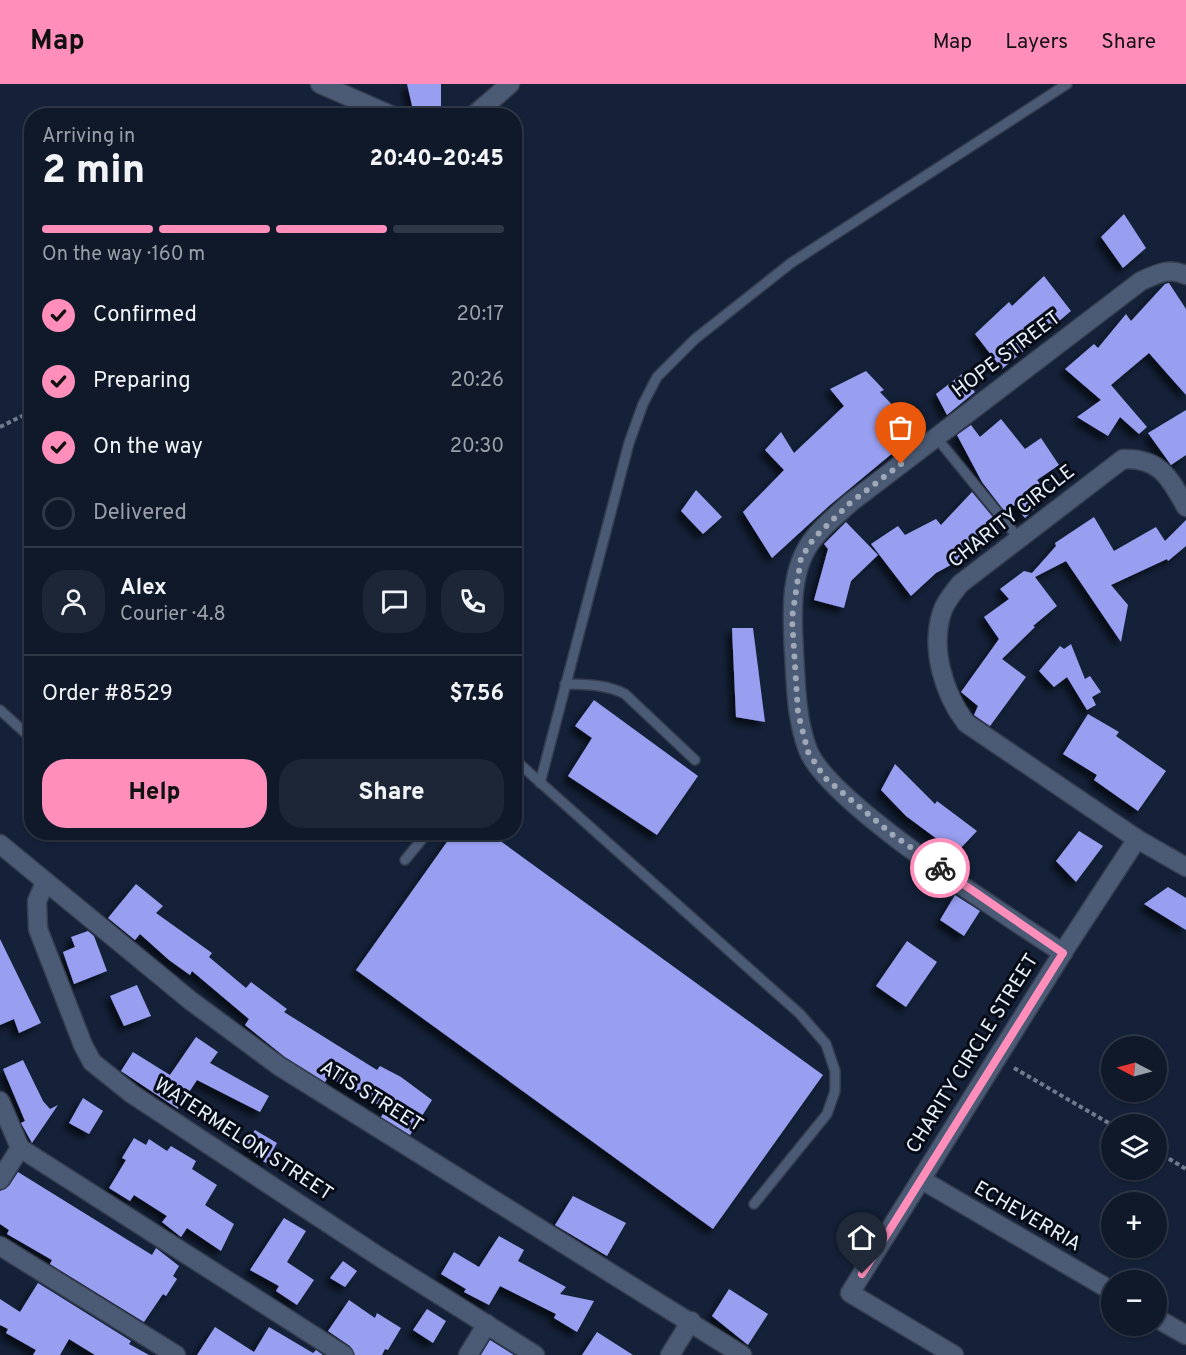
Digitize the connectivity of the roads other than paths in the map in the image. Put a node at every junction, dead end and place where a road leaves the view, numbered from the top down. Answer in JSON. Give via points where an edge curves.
{"nodes":[{"id":1,"x":320,"y":84,"type":"edge"},
{"id":2,"x":510,"y":84,"type":"edge"},
{"id":3,"x":1066,"y":84,"type":"edge"},
{"id":4,"x":375,"y":108,"type":"edge"},
{"id":5,"x":482,"y":108,"type":"edge"},
{"id":6,"x":1186,"y":275,"type":"edge"},
{"id":7,"x":936,"y":437,"type":"junction"},
{"id":8,"x":1186,"y":507,"type":"edge"},
{"id":9,"x":1019,"y":538,"type":"junction"},
{"id":10,"x":566,"y":684,"type":"junction"},
{"id":11,"x":0,"y":711,"type":"edge"},
{"id":12,"x":24,"y":733,"type":"edge"},
{"id":13,"x":695,"y":760,"type":"dead end"},
{"id":14,"x":522,"y":766,"type":"edge"},
{"id":15,"x":540,"y":783,"type":"junction"},
{"id":16,"x":1137,"y":839,"type":"junction"},
{"id":17,"x":421,"y":840,"type":"edge"},
{"id":18,"x":0,"y":844,"type":"edge"},
{"id":19,"x":405,"y":860,"type":"dead end"},
{"id":20,"x":1186,"y":867,"type":"edge"},
{"id":21,"x":45,"y":883,"type":"junction"},
{"id":22,"x":1063,"y":953,"type":"junction"},
{"id":23,"x":0,"y":1101,"type":"edge"},
{"id":24,"x":20,"y":1148,"type":"junction"},
{"id":25,"x":0,"y":1180,"type":"edge"},
{"id":26,"x":922,"y":1180,"type":"junction"},
{"id":27,"x":754,"y":1204,"type":"dead end"},
{"id":28,"x":0,"y":1246,"type":"edge"},
{"id":29,"x":1101,"y":1285,"type":"edge"},
{"id":30,"x":691,"y":1321,"type":"junction"},
{"id":31,"x":487,"y":1324,"type":"junction"},
{"id":32,"x":1167,"y":1324,"type":"edge"},
{"id":33,"x":1186,"y":1335,"type":"edge"},
{"id":34,"x":176,"y":1355,"type":"edge"},
{"id":35,"x":344,"y":1355,"type":"edge"},
{"id":36,"x":468,"y":1355,"type":"edge"},
{"id":37,"x":535,"y":1355,"type":"edge"},
{"id":38,"x":670,"y":1355,"type":"edge"},
{"id":39,"x":742,"y":1355,"type":"edge"},
{"id":40,"x":954,"y":1355,"type":"edge"}],
"edges":[{"from":1,"to":4,"type":"street"},
{"from":2,"to":5,"type":"street"},
{"from":3,"to":10,"type":"lane","via":[[791,263],[675,357],[657,377],[629,443]]},
{"from":6,"to":7,"type":"street","name":"HOPE STREET","via":[[1164,271],[1141,281]]},
{"from":7,"to":9,"type":"lane"},
{"from":7,"to":22,"type":"street","name":"HOPE STREET","via":[[850,503],[814,538],[801,558],[792,618],[798,713],[808,752],[825,778],[893,835]]},
{"from":8,"to":9,"type":"street","name":"CHARITY CIRCLE","via":[[1153,462],[1124,459]]},
{"from":9,"to":16,"type":"street","name":"CHARITY CIRCLE","via":[[960,584],[942,610],[938,638],[942,672],[952,704],[966,723]]},
{"from":10,"to":13,"type":"lane","via":[[599,685],[626,694]]},
{"from":10,"to":15,"type":"lane"},
{"from":11,"to":12,"type":"lane"},
{"from":14,"to":15,"type":"lane"},
{"from":15,"to":27,"type":"lane","via":[[800,1014],[826,1044],[835,1081],[827,1114]]},
{"from":16,"to":20,"type":"street","name":"CHARITY CIRCLE"},
{"from":16,"to":22,"type":"street","name":"CHARITY CIRCLE STREET"},
{"from":17,"to":19,"type":"lane"},
{"from":18,"to":21,"type":"street","name":"ATIS STREET"},
{"from":21,"to":30,"type":"street","name":"ATIS STREET","via":[[191,1001],[279,1066]]},
{"from":21,"to":31,"type":"street","name":"WATERMELON STREET","via":[[37,901],[38,929],[80,1039],[93,1062],[132,1094]]},
{"from":22,"to":26,"type":"street","name":"CHARITY CIRCLE STREET"},
{"from":23,"to":24,"type":"street"},
{"from":24,"to":25,"type":"street"},
{"from":24,"to":35,"type":"street"},
{"from":26,"to":29,"type":"street","name":"ECHEVERRIA"},
{"from":26,"to":40,"type":"street","name":"CHARITY CIRCLE STREET","via":[[850,1293]]},
{"from":28,"to":34,"type":"street"},
{"from":30,"to":38,"type":"street"},
{"from":30,"to":39,"type":"street","name":"ATIS STREET"},
{"from":31,"to":36,"type":"street"},
{"from":31,"to":37,"type":"street","name":"WATERMELON STREET"},
{"from":32,"to":33,"type":"street"}]}
